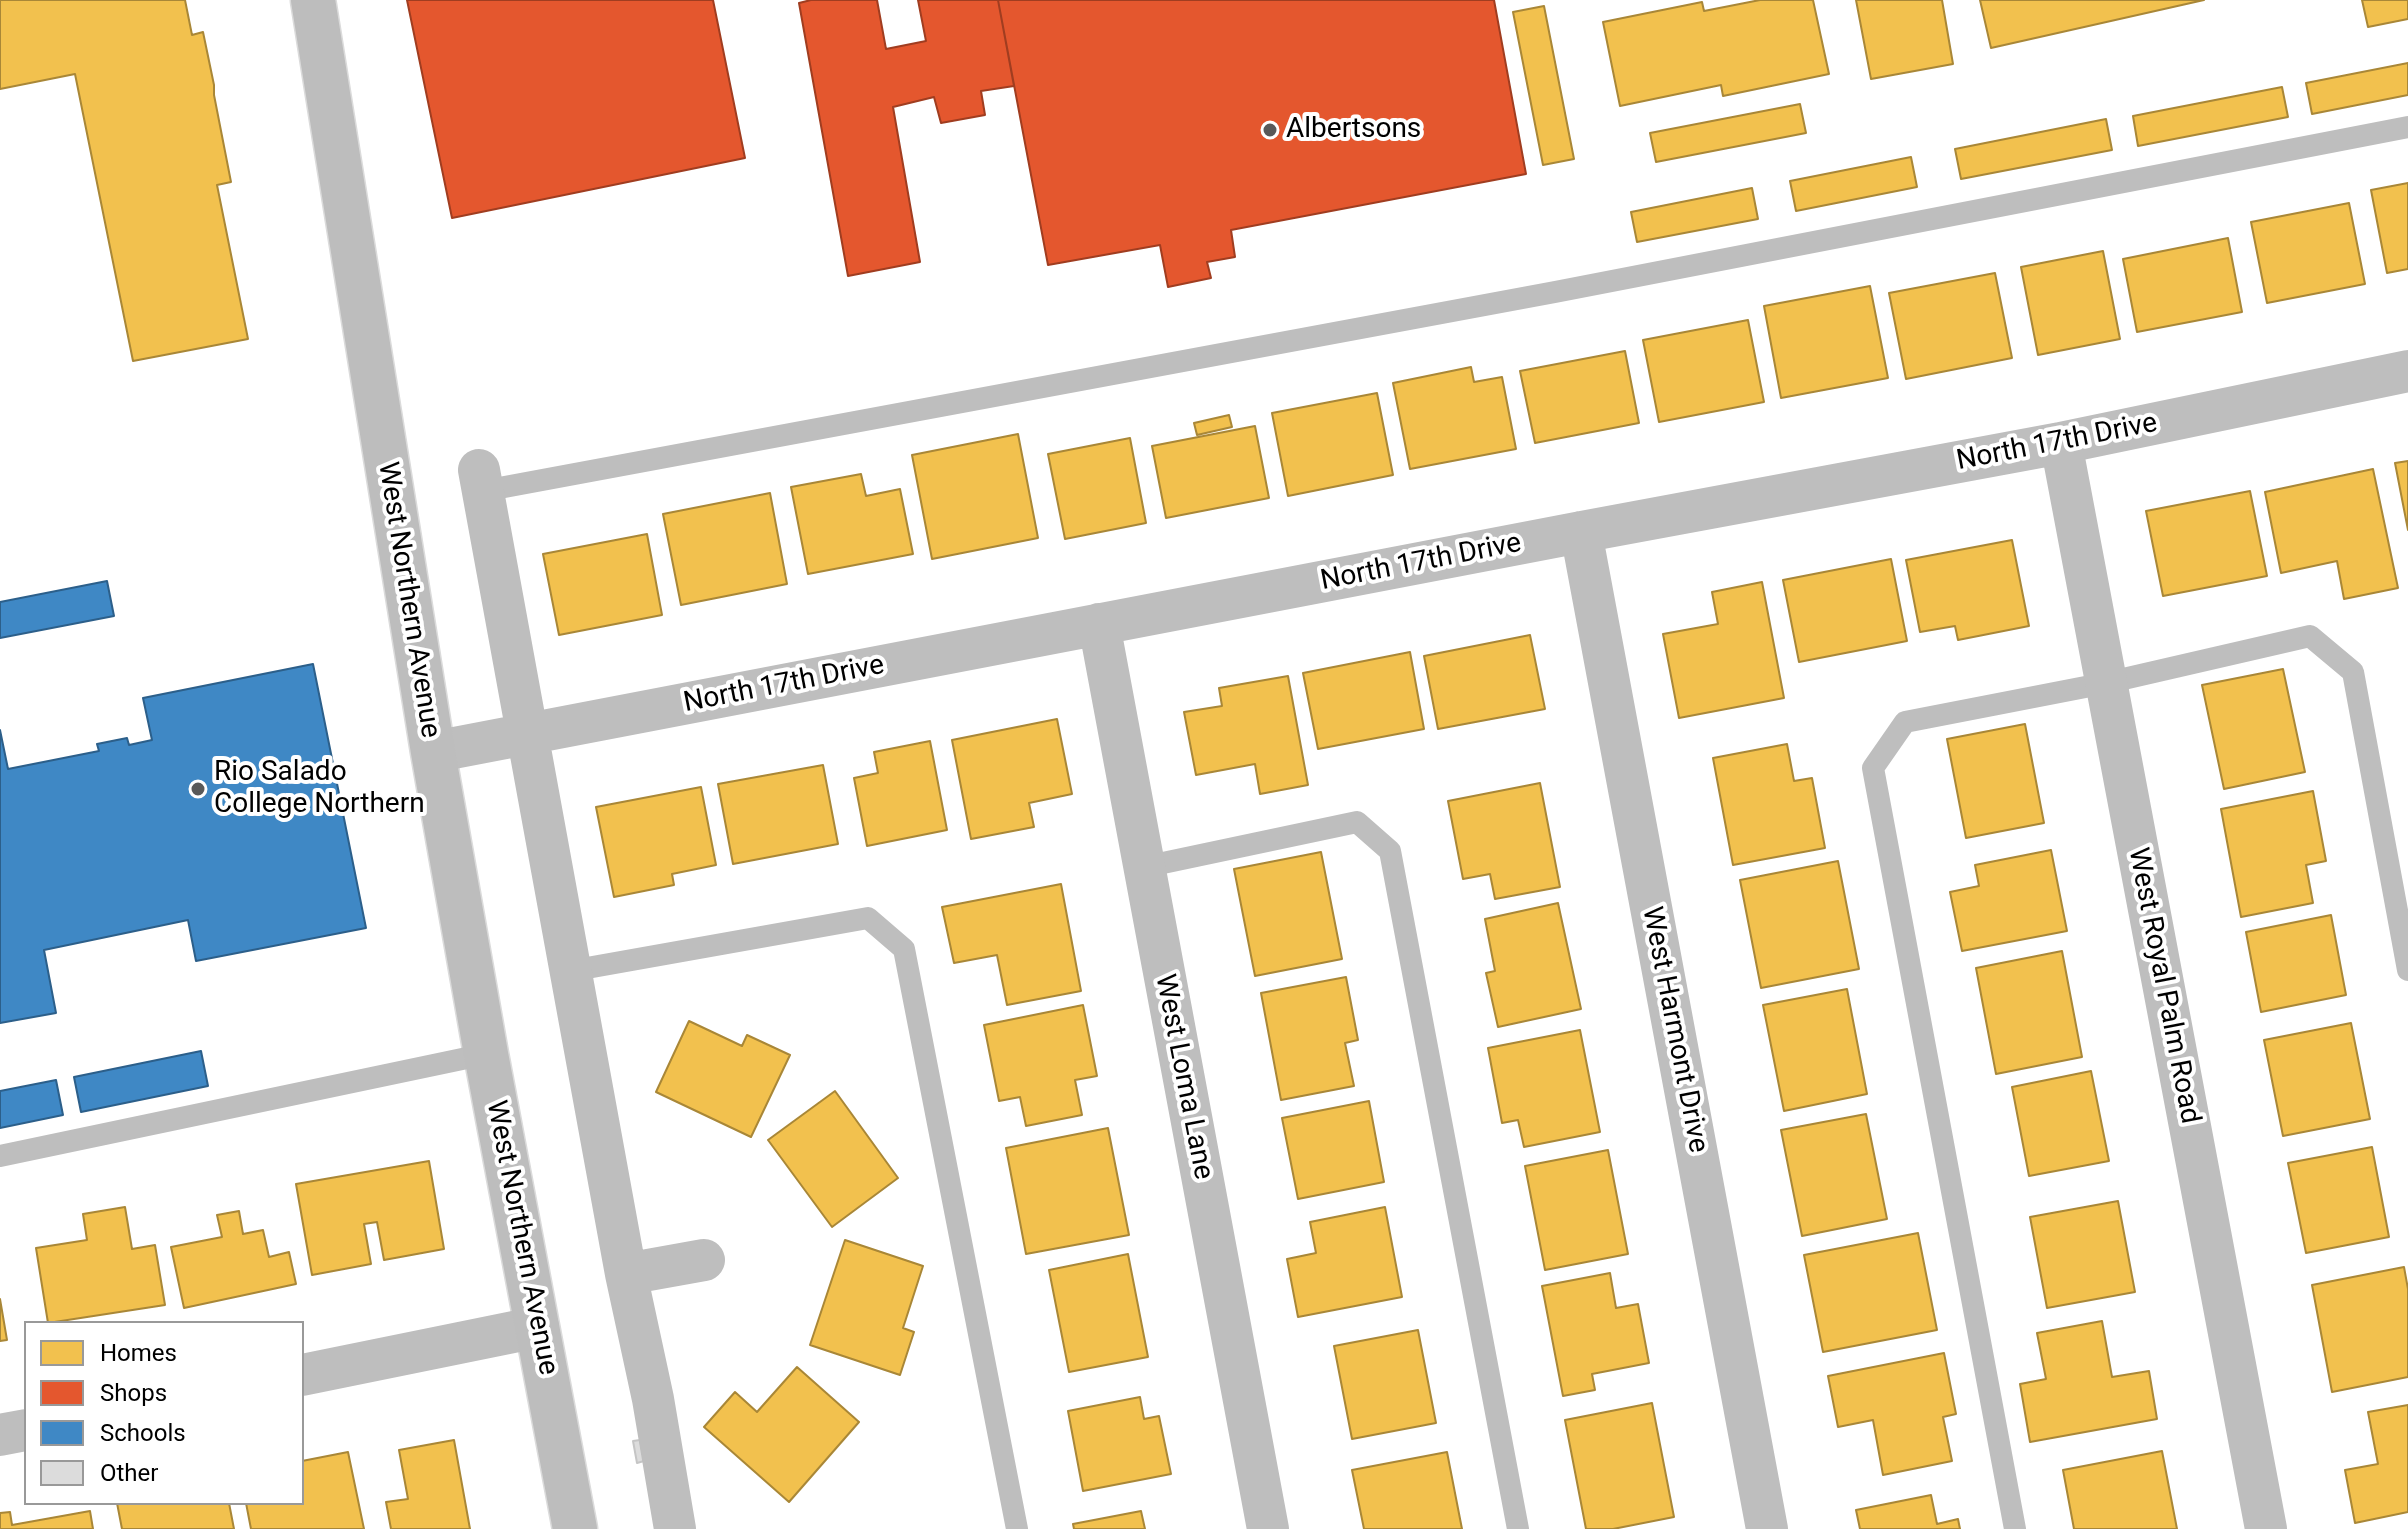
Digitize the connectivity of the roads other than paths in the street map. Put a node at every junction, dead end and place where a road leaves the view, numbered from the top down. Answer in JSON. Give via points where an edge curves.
{"nodes":[{"id":1,"x":313,"y":0,"type":"edge"},
{"id":2,"x":2408,"y":127,"type":"edge"},
{"id":3,"x":2408,"y":371,"type":"edge"},
{"id":4,"x":2061,"y":443,"type":"junction"},
{"id":5,"x":481,"y":480,"type":"joint"},
{"id":6,"x":1581,"y":532,"type":"junction"},
{"id":7,"x":1099,"y":624,"type":"junction"},
{"id":8,"x":2106,"y":683,"type":"junction"},
{"id":9,"x":527,"y":734,"type":"junction"},
{"id":10,"x":433,"y":752,"type":"junction"},
{"id":11,"x":1144,"y":867,"type":"junction"},
{"id":12,"x":2408,"y":970,"type":"edge"},
{"id":13,"x":570,"y":971,"type":"junction"},
{"id":14,"x":486,"y":1054,"type":"junction"},
{"id":15,"x":0,"y":1156,"type":"edge"},
{"id":16,"x":704,"y":1260,"type":"dead end"},
{"id":17,"x":626,"y":1274,"type":"junction"},
{"id":18,"x":538,"y":1327,"type":"junction"},
{"id":19,"x":304,"y":1375,"type":"edge"},
{"id":20,"x":24,"y":1430,"type":"edge"},
{"id":21,"x":0,"y":1435,"type":"edge"},
{"id":22,"x":575,"y":1529,"type":"edge"},
{"id":23,"x":675,"y":1529,"type":"edge"},
{"id":24,"x":1017,"y":1529,"type":"edge"},
{"id":25,"x":1268,"y":1529,"type":"edge"},
{"id":26,"x":1518,"y":1529,"type":"edge"},
{"id":27,"x":1767,"y":1529,"type":"edge"},
{"id":28,"x":2015,"y":1529,"type":"edge"},
{"id":29,"x":2266,"y":1529,"type":"edge"}],
"edges":[{"from":1,"to":10,"type":"main road","name":"West Northern Avenue"},
{"from":2,"to":5,"type":"lane","via":[[1540,295]]},
{"from":3,"to":4,"type":"street","name":"North 17th Drive"},
{"from":4,"to":6,"type":"street","name":"North 17th Drive"},
{"from":4,"to":8,"type":"street","name":"West Royal Palm Road"},
{"from":5,"to":9,"type":"street"},
{"from":6,"to":7,"type":"street","name":"North 17th Drive"},
{"from":6,"to":27,"type":"street","name":"West Harmont Drive"},
{"from":7,"to":9,"type":"street","name":"North 17th Drive"},
{"from":7,"to":11,"type":"street","name":"West Loma Lane"},
{"from":8,"to":12,"type":"lane","via":[[2310,636],[2353,672]]},
{"from":8,"to":28,"type":"lane","via":[[1905,722],[1873,768]]},
{"from":8,"to":29,"type":"street","name":"West Royal Palm Road"},
{"from":9,"to":10,"type":"street","name":"North 17th Drive"},
{"from":9,"to":13,"type":"street"},
{"from":10,"to":14,"type":"main road","name":"West Northern Avenue"},
{"from":11,"to":25,"type":"street","name":"West Loma Lane"},
{"from":11,"to":26,"type":"lane","via":[[1357,822],[1390,851]]},
{"from":13,"to":17,"type":"street"},
{"from":13,"to":24,"type":"lane","via":[[868,918],[904,949]]},
{"from":14,"to":15,"type":"lane"},
{"from":14,"to":18,"type":"main road","name":"West Northern Avenue"},
{"from":16,"to":17,"type":"street"},
{"from":17,"to":23,"type":"street"},
{"from":18,"to":19,"type":"street"},
{"from":18,"to":22,"type":"main road","name":"West Northern Avenue"},
{"from":20,"to":21,"type":"street"}]}
